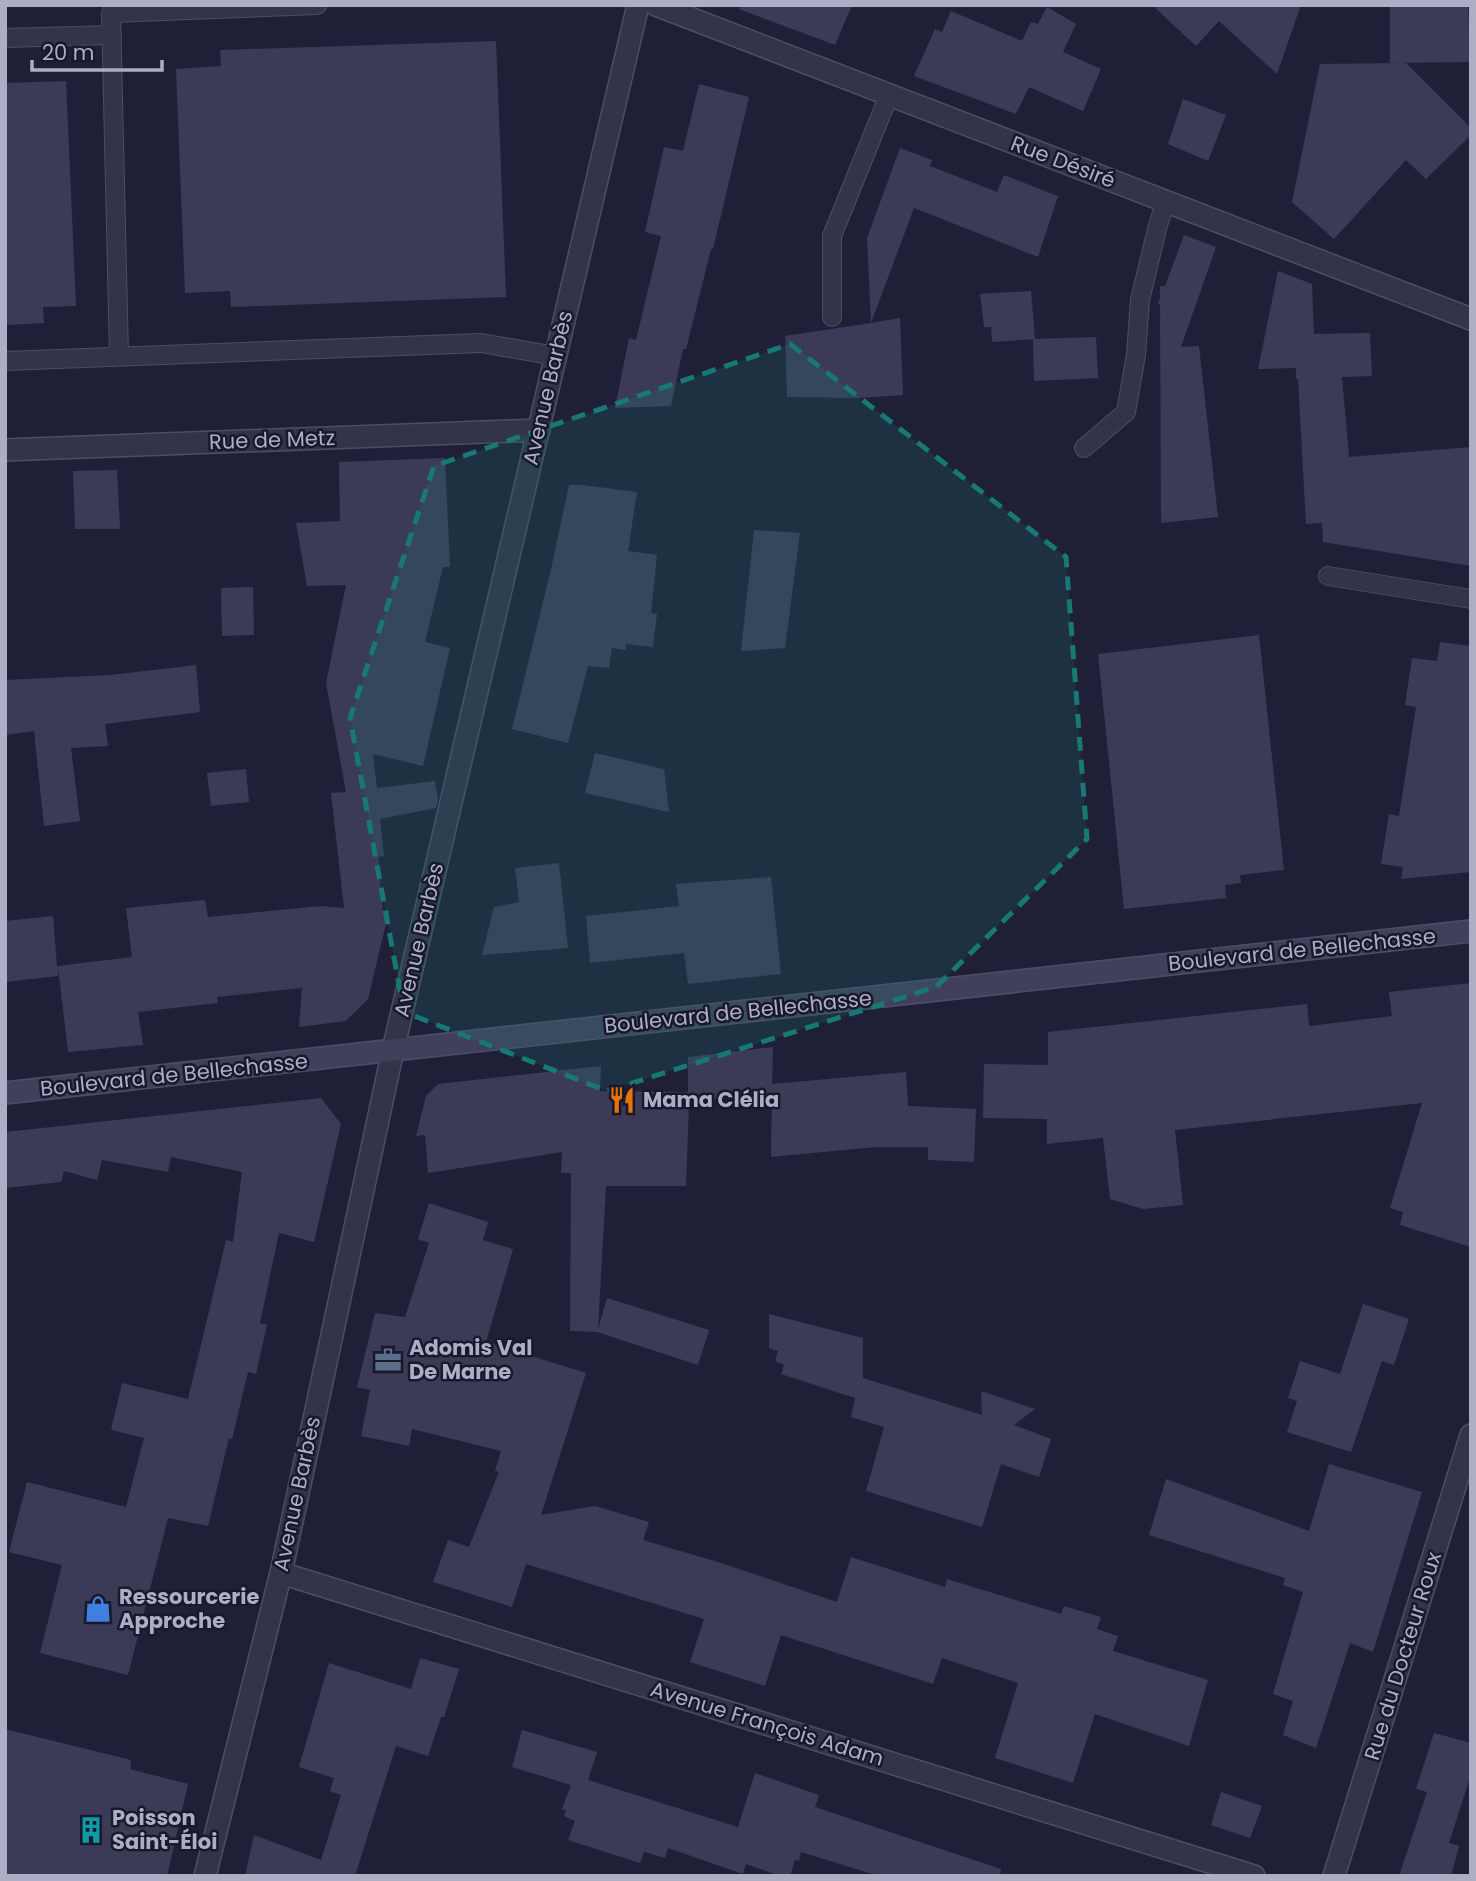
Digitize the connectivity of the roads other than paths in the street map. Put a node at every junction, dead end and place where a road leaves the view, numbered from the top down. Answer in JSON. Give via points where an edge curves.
{"nodes":[{"id":1,"x":317,"y":5,"type":"edge"},
{"id":2,"x":638,"y":5,"type":"edge"},
{"id":3,"x":656,"y":5,"type":"edge"},
{"id":4,"x":112,"y":35,"type":"junction"},
{"id":5,"x":5,"y":38,"type":"edge"},
{"id":6,"x":890,"y":95,"type":"junction"},
{"id":7,"x":1166,"y":202,"type":"junction"},
{"id":8,"x":831,"y":317,"type":"dead end"},
{"id":9,"x":1471,"y":319,"type":"edge"},
{"id":10,"x":119,"y":356,"type":"junction"},
{"id":11,"x":556,"y":356,"type":"junction"},
{"id":12,"x":5,"y":360,"type":"edge"},
{"id":13,"x":539,"y":430,"type":"junction"},
{"id":14,"x":1084,"y":448,"type":"dead end"},
{"id":15,"x":5,"y":450,"type":"edge"},
{"id":16,"x":1328,"y":576,"type":"dead end"},
{"id":17,"x":1471,"y":599,"type":"edge"},
{"id":18,"x":1471,"y":931,"type":"edge"},
{"id":19,"x":393,"y":1050,"type":"junction"},
{"id":20,"x":5,"y":1093,"type":"edge"},
{"id":21,"x":1471,"y":1436,"type":"edge"},
{"id":22,"x":281,"y":1573,"type":"junction"},
{"id":23,"x":205,"y":1876,"type":"edge"},
{"id":24,"x":1254,"y":1876,"type":"edge"},
{"id":25,"x":1335,"y":1876,"type":"edge"}],
"edges":[{"from":1,"to":4,"type":"lane","via":[[111,13]]},
{"from":2,"to":11,"type":"street","name":"Avenue Barbès"},
{"from":3,"to":6,"type":"street","name":"Rue Désiré"},
{"from":4,"to":5,"type":"lane"},
{"from":4,"to":10,"type":"lane"},
{"from":6,"to":7,"type":"street","name":"Rue Désiré"},
{"from":6,"to":8,"type":"lane","via":[[832,236]]},
{"from":7,"to":9,"type":"street","name":"Rue Désiré"},
{"from":7,"to":14,"type":"lane","via":[[1140,300],[1126,412]]},
{"from":10,"to":11,"type":"lane","via":[[481,343]]},
{"from":10,"to":12,"type":"lane"},
{"from":11,"to":13,"type":"street","name":"Avenue Barbès"},
{"from":13,"to":15,"type":"street","name":"Rue de Metz"},
{"from":13,"to":19,"type":"street","name":"Avenue Barbès"},
{"from":16,"to":17,"type":"lane"},
{"from":18,"to":19,"type":"street","name":"Boulevard de Bellechasse"},
{"from":19,"to":20,"type":"street","name":"Boulevard de Bellechasse"},
{"from":19,"to":22,"type":"street","name":"Avenue Barbès"},
{"from":21,"to":25,"type":"street","name":"Rue du Docteur Roux"},
{"from":22,"to":23,"type":"street","name":"Avenue Barbès"},
{"from":22,"to":24,"type":"street","name":"Avenue François Adam"}]}
